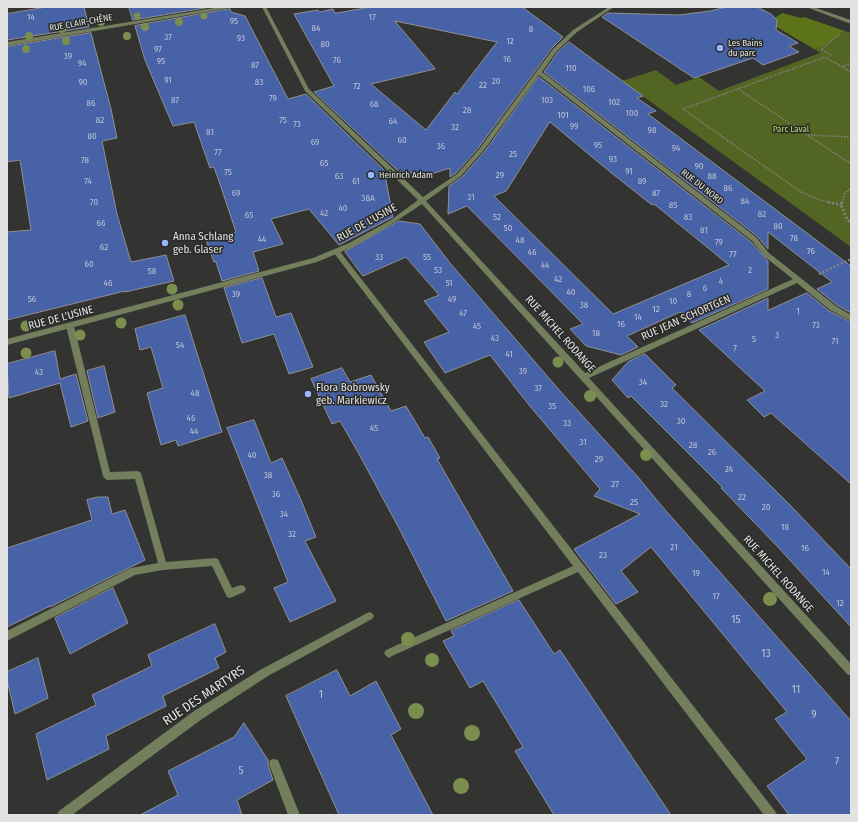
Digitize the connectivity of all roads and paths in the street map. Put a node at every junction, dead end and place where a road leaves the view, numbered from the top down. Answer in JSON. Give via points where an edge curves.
{"nodes":[{"id":1,"x":229,"y":7,"type":"edge"},
{"id":2,"x":264,"y":7,"type":"edge"},
{"id":3,"x":612,"y":7,"type":"edge"},
{"id":4,"x":655,"y":7,"type":"edge"},
{"id":5,"x":683,"y":7,"type":"edge"},
{"id":6,"x":808,"y":7,"type":"edge"},
{"id":7,"x":851,"y":22,"type":"edge"},
{"id":8,"x":843,"y":33,"type":"dead end"},
{"id":9,"x":7,"y":44,"type":"edge"},
{"id":10,"x":825,"y":57,"type":"junction"},
{"id":11,"x":851,"y":63,"type":"edge"},
{"id":12,"x":842,"y":67,"type":"junction"},
{"id":13,"x":539,"y":72,"type":"junction"},
{"id":14,"x":851,"y":72,"type":"edge"},
{"id":15,"x":738,"y":89,"type":"junction"},
{"id":16,"x":806,"y":135,"type":"junction"},
{"id":17,"x":851,"y":137,"type":"edge"},
{"id":18,"x":851,"y":164,"type":"edge"},
{"id":19,"x":851,"y":188,"type":"edge"},
{"id":20,"x":423,"y":201,"type":"junction"},
{"id":21,"x":841,"y":205,"type":"junction"},
{"id":22,"x":851,"y":223,"type":"edge"},
{"id":23,"x":336,"y":251,"type":"junction"},
{"id":24,"x":851,"y":259,"type":"edge"},
{"id":25,"x":799,"y":281,"type":"junction"},
{"id":26,"x":851,"y":318,"type":"edge"},
{"id":27,"x":70,"y":326,"type":"junction"},
{"id":28,"x":7,"y":342,"type":"edge"},
{"id":29,"x":584,"y":377,"type":"junction"},
{"id":30,"x":163,"y":566,"type":"junction"},
{"id":31,"x":580,"y":567,"type":"junction"},
{"id":32,"x":241,"y":589,"type":"dead end"},
{"id":33,"x":369,"y":616,"type":"dead end"},
{"id":34,"x":7,"y":636,"type":"edge"},
{"id":35,"x":389,"y":653,"type":"dead end"},
{"id":36,"x":851,"y":671,"type":"edge"},
{"id":37,"x":274,"y":764,"type":"dead end"},
{"id":38,"x":64,"y":815,"type":"edge"},
{"id":39,"x":294,"y":815,"type":"edge"},
{"id":40,"x":771,"y":815,"type":"edge"}],
"edges":[{"from":1,"to":9,"type":"street","name":"RUE CLAIR-CHÊNE"},
{"from":2,"to":20,"type":"street","name":"RUE MICHEL RODANGE","via":[[307,90]]},
{"from":3,"to":13,"type":"street","name":"RUE DE L'USINE","via":[[575,31],[555,50]]},
{"from":4,"to":5,"type":"path"},
{"from":6,"to":7,"type":"street"},
{"from":8,"to":10,"type":"path","via":[[821,49],[832,55]]},
{"from":10,"to":12,"type":"path"},
{"from":10,"to":15,"type":"path"},
{"from":11,"to":12,"type":"path"},
{"from":12,"to":14,"type":"path"},
{"from":13,"to":20,"type":"street","name":"RUE DE L'USINE","via":[[482,149],[459,175]]},
{"from":13,"to":25,"type":"street","name":"RUE DU NORD","via":[[754,239],[767,255]]},
{"from":15,"to":16,"type":"path"},
{"from":15,"to":21,"type":"path","via":[[683,109],[801,192]]},
{"from":16,"to":17,"type":"path"},
{"from":16,"to":18,"type":"path"},
{"from":19,"to":21,"type":"path","via":[[845,193]]},
{"from":20,"to":23,"type":"street","name":"RUE DE L'USINE","via":[[352,245]]},
{"from":20,"to":29,"type":"street","name":"RUE MICHEL RODANGE"},
{"from":21,"to":22,"type":"path"},
{"from":23,"to":27,"type":"street","name":"RUE DE L'USINE","via":[[292,266]]},
{"from":23,"to":31,"type":"street"},
{"from":24,"to":25,"type":"path"},
{"from":25,"to":26,"type":"street","name":"RUE DU NORD","via":[[833,308]]},
{"from":25,"to":29,"type":"street","name":"RUE JEAN SCHORTGEN"},
{"from":27,"to":28,"type":"street","name":"RUE DE L'USINE"},
{"from":27,"to":30,"type":"street","via":[[106,476],[138,475]]},
{"from":29,"to":36,"type":"street","name":"RUE MICHEL RODANGE"},
{"from":30,"to":32,"type":"street","via":[[215,562],[230,594]]},
{"from":30,"to":34,"type":"street","via":[[134,571]]},
{"from":31,"to":35,"type":"street"},
{"from":31,"to":40,"type":"street"},
{"from":33,"to":38,"type":"street","name":"RUE DES MARTYRS","via":[[264,673],[204,711]]},
{"from":37,"to":39,"type":"street"}]}
